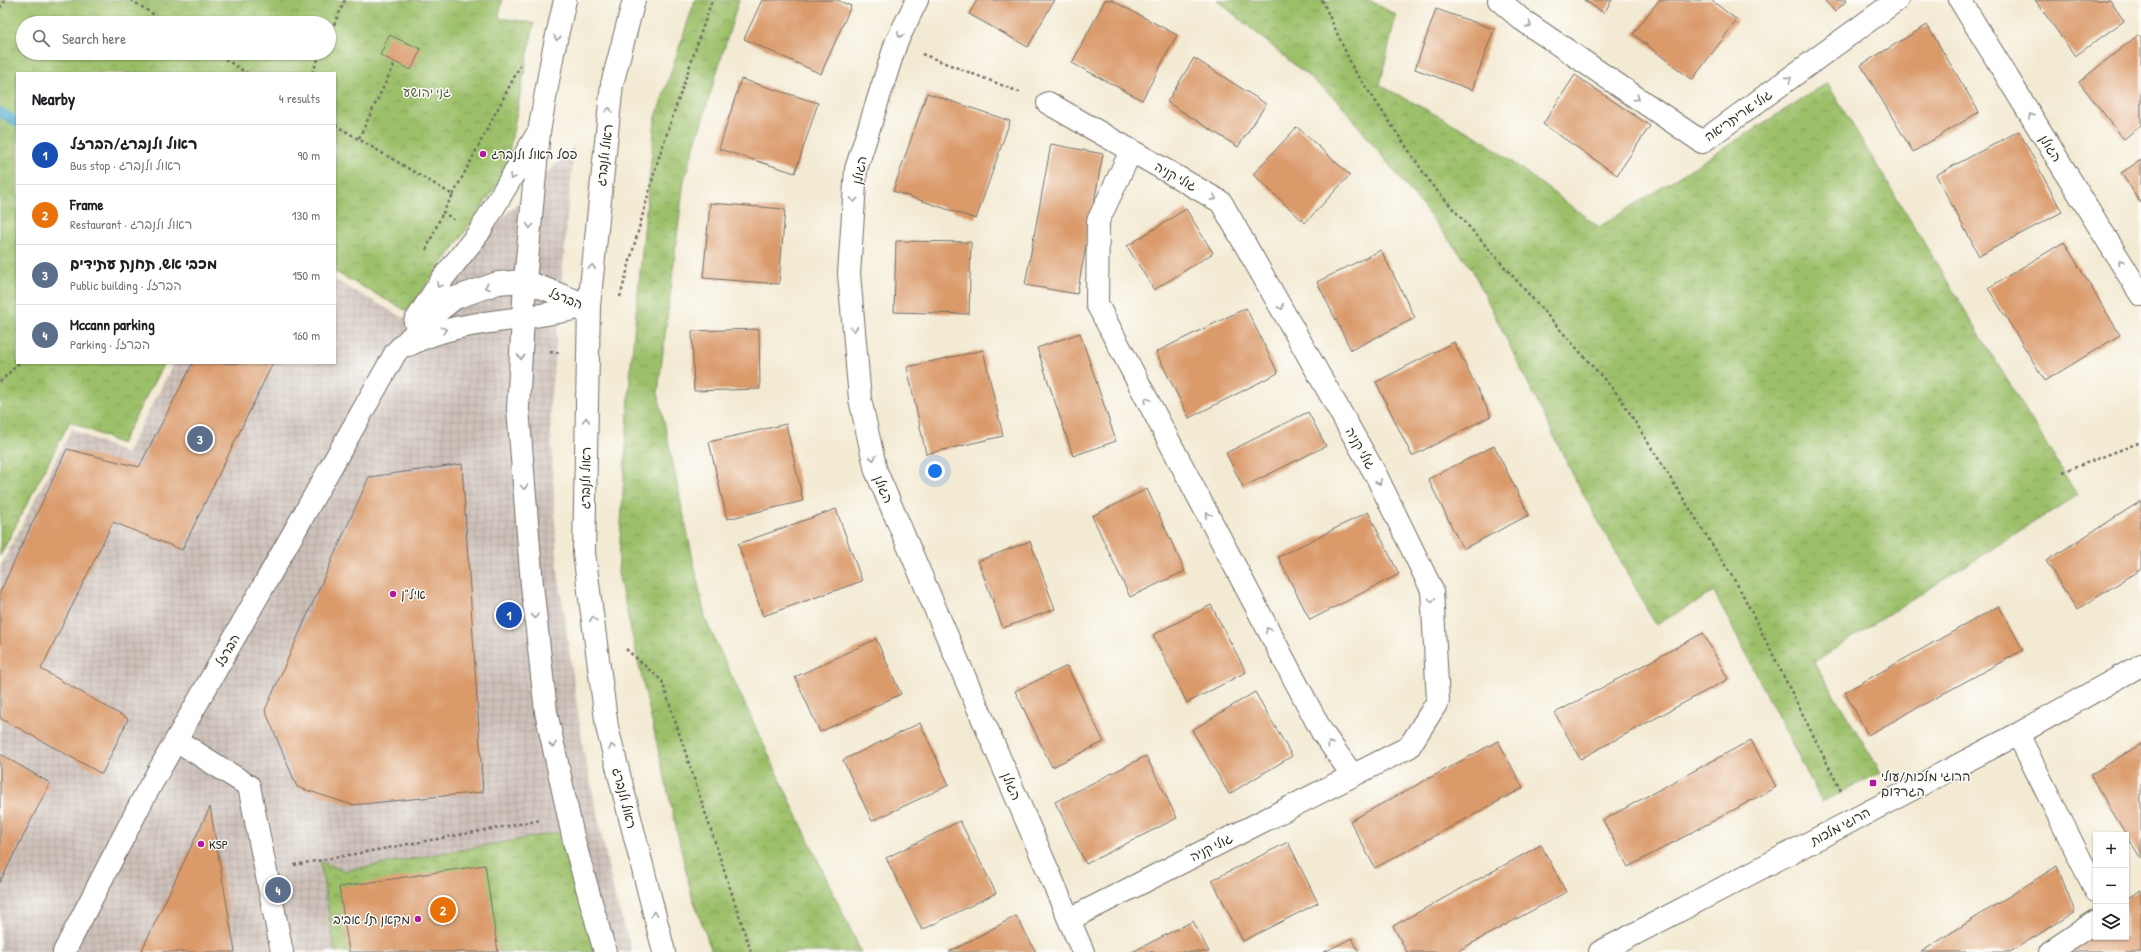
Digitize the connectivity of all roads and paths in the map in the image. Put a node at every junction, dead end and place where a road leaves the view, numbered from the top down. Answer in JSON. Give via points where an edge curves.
{"nodes":[{"id":1,"x":5,"y":0,"type":"edge"},
{"id":2,"x":131,"y":0,"type":"edge"},
{"id":3,"x":345,"y":0,"type":"edge"},
{"id":4,"x":565,"y":0,"type":"edge"},
{"id":5,"x":634,"y":0,"type":"edge"},
{"id":6,"x":712,"y":0,"type":"edge"},
{"id":7,"x":917,"y":0,"type":"edge"},
{"id":8,"x":1322,"y":0,"type":"edge"},
{"id":9,"x":1499,"y":0,"type":"edge"},
{"id":10,"x":1897,"y":0,"type":"edge"},
{"id":11,"x":1960,"y":0,"type":"edge"},
{"id":12,"x":0,"y":8,"type":"edge"},
{"id":13,"x":156,"y":16,"type":"edge"},
{"id":14,"x":336,"y":20,"type":"edge"},
{"id":15,"x":896,"y":43,"type":"junction"},
{"id":16,"x":226,"y":60,"type":"edge"},
{"id":17,"x":318,"y":60,"type":"edge"},
{"id":18,"x":395,"y":62,"type":"dead end"},
{"id":19,"x":522,"y":63,"type":"dead end"},
{"id":20,"x":245,"y":72,"type":"edge"},
{"id":21,"x":312,"y":72,"type":"edge"},
{"id":22,"x":1048,"y":103,"type":"joint"},
{"id":23,"x":336,"y":126,"type":"edge"},
{"id":24,"x":539,"y":132,"type":"junction"},
{"id":25,"x":359,"y":138,"type":"junction"},
{"id":26,"x":1131,"y":151,"type":"junction"},
{"id":27,"x":453,"y":195,"type":"junction"},
{"id":28,"x":478,"y":234,"type":"junction"},
{"id":29,"x":525,"y":281,"type":"junction"},
{"id":30,"x":2141,"y":295,"type":"edge"},
{"id":31,"x":620,"y":301,"type":"dead end"},
{"id":32,"x":589,"y":306,"type":"junction"},
{"id":33,"x":523,"y":318,"type":"junction"},
{"id":34,"x":396,"y":352,"type":"junction"},
{"id":35,"x":18,"y":364,"type":"edge"},
{"id":36,"x":1,"y":378,"type":"edge"},
{"id":37,"x":0,"y":382,"type":"edge"},
{"id":38,"x":2141,"y":442,"type":"edge"},
{"id":39,"x":2064,"y":472,"type":"dead end"},
{"id":40,"x":593,"y":619,"type":"junction"},
{"id":41,"x":2141,"y":664,"type":"edge"},
{"id":42,"x":2018,"y":734,"type":"junction"},
{"id":43,"x":176,"y":740,"type":"junction"},
{"id":44,"x":1353,"y":776,"type":"junction"},
{"id":45,"x":568,"y":815,"type":"junction"},
{"id":46,"x":1855,"y":818,"type":"junction"},
{"id":47,"x":266,"y":871,"type":"junction"},
{"id":48,"x":2093,"y":885,"type":"edge"},
{"id":49,"x":1070,"y":919,"type":"junction"},
{"id":50,"x":2093,"y":923,"type":"edge"},
{"id":51,"x":64,"y":952,"type":"edge"},
{"id":52,"x":282,"y":952,"type":"edge"},
{"id":53,"x":605,"y":952,"type":"edge"},
{"id":54,"x":664,"y":952,"type":"edge"},
{"id":55,"x":751,"y":952,"type":"edge"},
{"id":56,"x":1084,"y":952,"type":"edge"},
{"id":57,"x":1600,"y":952,"type":"edge"},
{"id":58,"x":2050,"y":952,"type":"edge"}],
"edges":[{"from":1,"to":12,"type":"path"},
{"from":2,"to":13,"type":"path"},
{"from":3,"to":14,"type":"path"},
{"from":4,"to":24,"type":"street","one_way":true},
{"from":32,"to":5,"type":"street","name":"ראול ולנברג","one_way":true,"via":[[612,84]]},
{"from":6,"to":31,"type":"path","via":[[657,163]]},
{"from":7,"to":15,"type":"street","name":"הגולן","one_way":true},
{"from":8,"to":46,"type":"path","via":[[1353,68],[1432,184],[1619,396],[1740,589]]},
{"from":9,"to":10,"type":"street","name":"גולי אריתריאה","one_way":true,"via":[[1521,19],[1702,142]]},
{"from":30,"to":11,"type":"street","name":"הגולן","one_way":true},
{"from":15,"to":22,"type":"path"},
{"from":15,"to":49,"type":"street","name":"הגולן","one_way":true,"via":[[856,169],[849,274],[860,399],[876,471]]},
{"from":16,"to":20,"type":"path"},
{"from":17,"to":21,"type":"path"},
{"from":18,"to":25,"type":"path"},
{"from":19,"to":27,"type":"path"},
{"from":22,"to":26,"type":"street","name":"גולי קניה"},
{"from":23,"to":25,"type":"path"},
{"from":24,"to":28,"type":"street","one_way":true},
{"from":24,"to":29,"type":"street","one_way":true},
{"from":25,"to":27,"type":"path"},
{"from":44,"to":26,"type":"street","one_way":true,"via":[[1322,732],[1097,304],[1098,221]]},
{"from":26,"to":44,"type":"street","name":"גולי קניה","one_way":true,"via":[[1221,202],[1376,475],[1432,590],[1438,701],[1409,747]]},
{"from":27,"to":28,"type":"path","via":[[443,212]]},
{"from":28,"to":34,"type":"street","one_way":true,"via":[[443,278]]},
{"from":29,"to":32,"type":"street","name":"הברזל"},
{"from":29,"to":33,"type":"street"},
{"from":29,"to":34,"type":"street","name":"הברזל","one_way":true,"via":[[498,283],[455,298],[431,317]]},
{"from":32,"to":33,"type":"street","name":"הברזל"},
{"from":40,"to":32,"type":"street","name":"ראול ולנברג","one_way":true,"via":[[584,553]]},
{"from":34,"to":33,"type":"street","name":"הברזל","one_way":true,"via":[[429,334],[497,320]]},
{"from":33,"to":45,"type":"street","one_way":true,"via":[[518,408],[532,585],[546,712]]},
{"from":34,"to":43,"type":"street","name":"הברזל"},
{"from":35,"to":36,"type":"path"},
{"from":36,"to":37,"type":"path"},
{"from":38,"to":39,"type":"path"},
{"from":54,"to":40,"type":"street","name":"ראול ולנברג","one_way":true,"via":[[607,727]]},
{"from":40,"to":55,"type":"path","via":[[662,681]]},
{"from":41,"to":42,"type":"street","name":"הרוגי מלכות"},
{"from":42,"to":46,"type":"street","name":"הרוגי מלכות"},
{"from":42,"to":48,"type":"street"},
{"from":43,"to":47,"type":"street","via":[[249,786]]},
{"from":43,"to":51,"type":"street","name":"הברזל","via":[[93,892]]},
{"from":44,"to":49,"type":"street","name":"גולי קניה"},
{"from":45,"to":47,"type":"path"},
{"from":45,"to":53,"type":"street"},
{"from":46,"to":57,"type":"street","name":"הרוגי מלכות"},
{"from":47,"to":52,"type":"street"},
{"from":49,"to":56,"type":"street","name":"הגולן"},
{"from":50,"to":58,"type":"street"}]}
